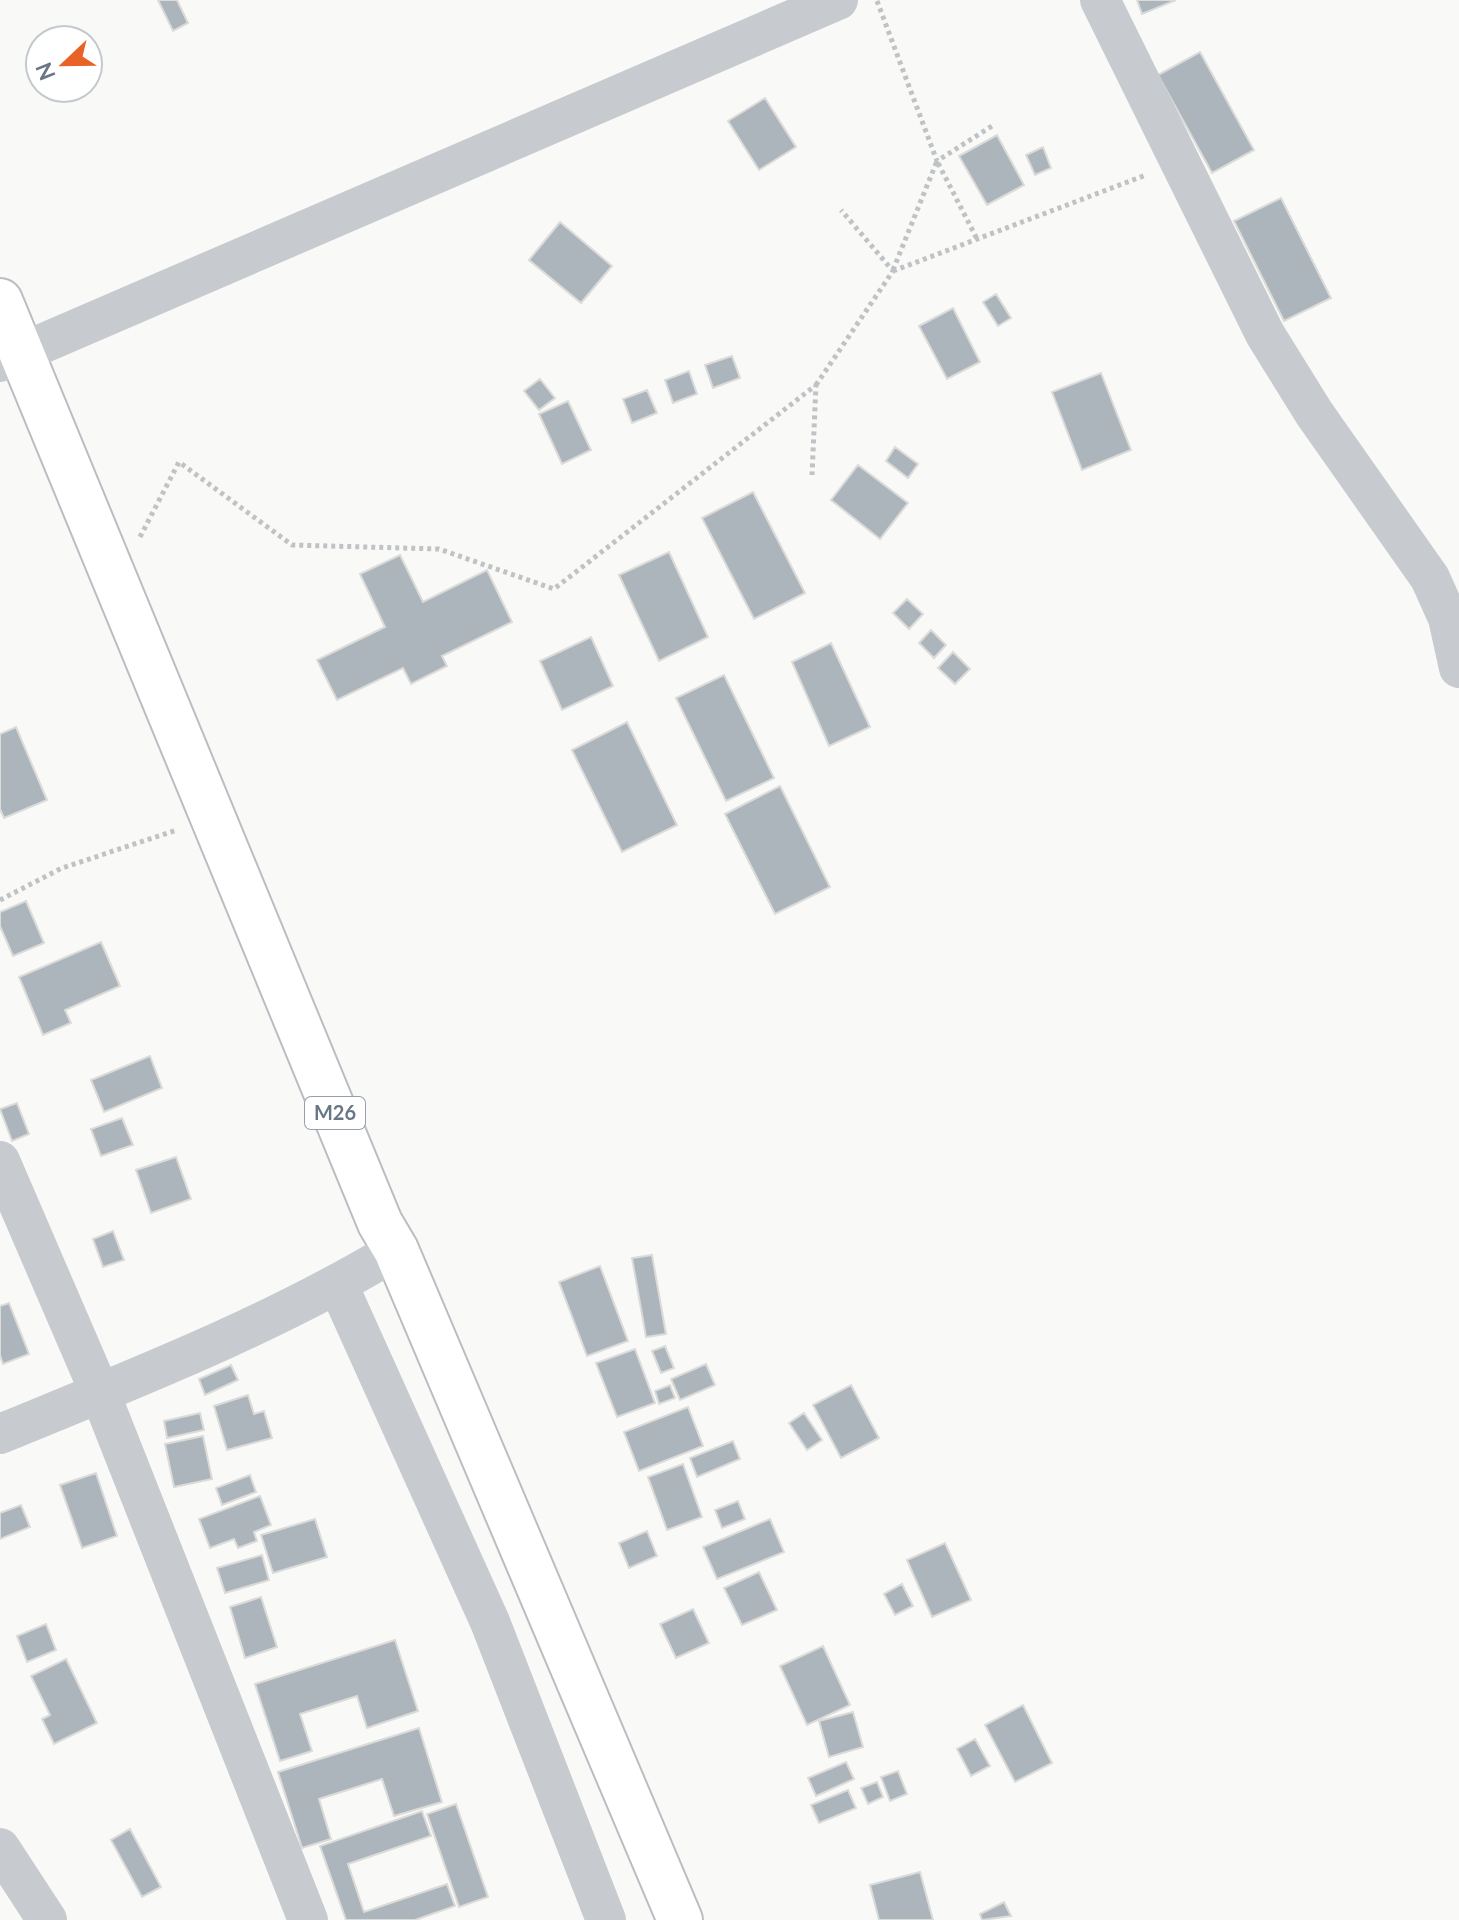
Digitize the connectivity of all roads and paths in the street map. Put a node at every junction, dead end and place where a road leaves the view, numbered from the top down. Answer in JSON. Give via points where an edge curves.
{"nodes":[{"id":1,"x":838,"y":0,"type":"edge"},
{"id":2,"x":877,"y":0,"type":"edge"},
{"id":3,"x":1100,"y":0,"type":"edge"},
{"id":4,"x":766,"y":13,"type":"edge"},
{"id":5,"x":992,"y":126,"type":"dead end"},
{"id":6,"x":937,"y":161,"type":"junction"},
{"id":7,"x":1177,"y":163,"type":"junction"},
{"id":8,"x":841,"y":210,"type":"dead end"},
{"id":9,"x":977,"y":239,"type":"junction"},
{"id":10,"x":893,"y":271,"type":"junction"},
{"id":11,"x":0,"y":301,"type":"edge"},
{"id":12,"x":12,"y":357,"type":"edge"},
{"id":13,"x":816,"y":385,"type":"junction"},
{"id":14,"x":812,"y":475,"type":"dead end"},
{"id":15,"x":117,"y":580,"type":"junction"},
{"id":16,"x":1459,"y":668,"type":"edge"},
{"id":17,"x":213,"y":816,"type":"junction"},
{"id":18,"x":0,"y":900,"type":"edge"},
{"id":19,"x":0,"y":1161,"type":"edge"},
{"id":20,"x":396,"y":1250,"type":"junction"},
{"id":21,"x":338,"y":1285,"type":"junction"},
{"id":22,"x":100,"y":1393,"type":"junction"},
{"id":23,"x":0,"y":1434,"type":"edge"},
{"id":24,"x":0,"y":1848,"type":"edge"},
{"id":25,"x":47,"y":1920,"type":"edge"},
{"id":26,"x":308,"y":1920,"type":"edge"},
{"id":27,"x":606,"y":1920,"type":"edge"},
{"id":28,"x":680,"y":1920,"type":"edge"}],
"edges":[{"from":1,"to":4,"type":"street"},
{"from":2,"to":6,"type":"path"},
{"from":3,"to":7,"type":"street"},
{"from":4,"to":12,"type":"street"},
{"from":5,"to":6,"type":"path"},
{"from":6,"to":9,"type":"path"},
{"from":6,"to":10,"type":"path"},
{"from":7,"to":9,"type":"path"},
{"from":7,"to":16,"type":"street","via":[[1279,356],[1430,578],[1448,618]]},
{"from":8,"to":10,"type":"path"},
{"from":9,"to":10,"type":"path"},
{"from":10,"to":13,"type":"path"},
{"from":11,"to":12,"type":"main road","number":"M26"},
{"from":12,"to":15,"type":"main road","number":"M26"},
{"from":13,"to":14,"type":"path"},
{"from":13,"to":15,"type":"path","via":[[554,589],[439,549],[292,545],[179,462]]},
{"from":15,"to":17,"type":"main road","number":"M26"},
{"from":17,"to":18,"type":"path","via":[[62,868]]},
{"from":17,"to":20,"type":"main road","number":"M26","via":[[380,1223]]},
{"from":19,"to":22,"type":"street"},
{"from":20,"to":21,"type":"street"},
{"from":20,"to":28,"type":"main road","number":"M26"},
{"from":21,"to":22,"type":"street"},
{"from":21,"to":27,"type":"street","via":[[490,1622]]},
{"from":22,"to":23,"type":"street"},
{"from":22,"to":26,"type":"street"},
{"from":24,"to":25,"type":"street"}]}
